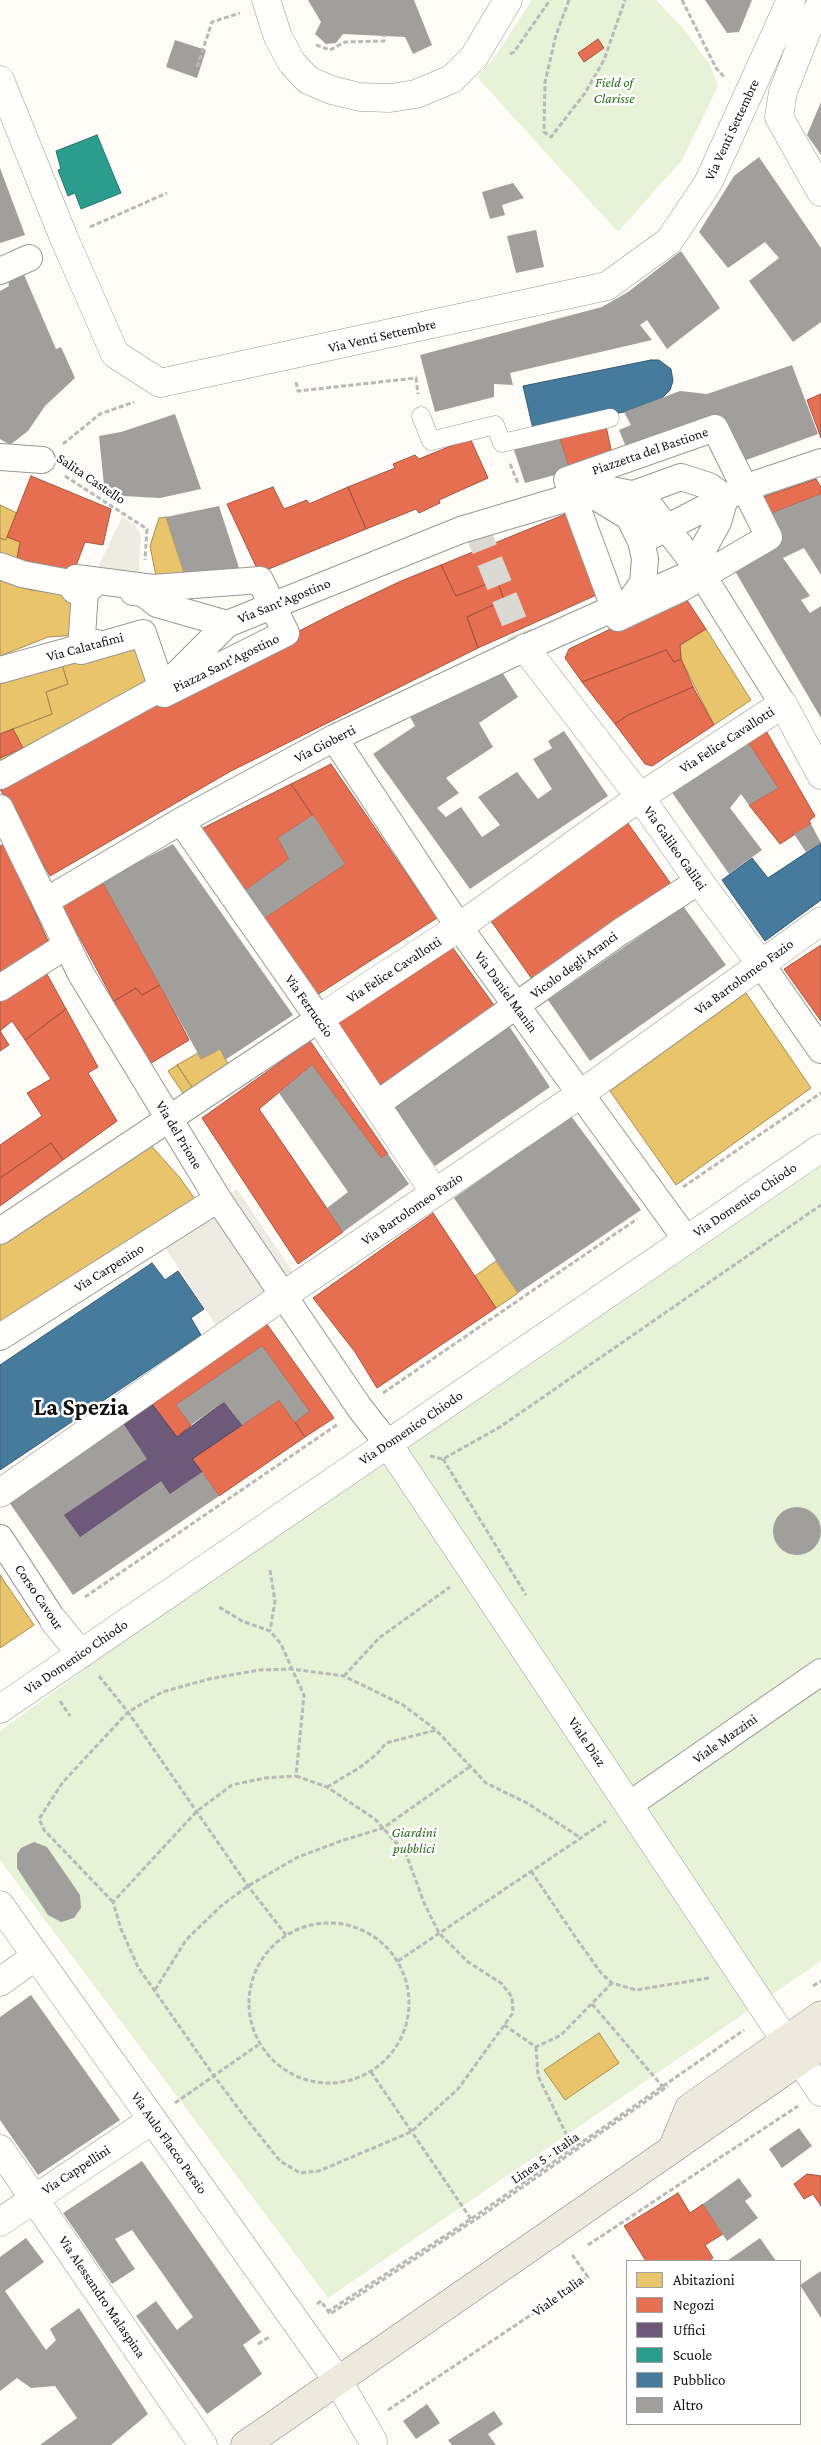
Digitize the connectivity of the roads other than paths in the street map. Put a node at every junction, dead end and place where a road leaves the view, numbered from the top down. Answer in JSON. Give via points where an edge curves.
{"nodes":[{"id":1,"x":508,"y":0,"type":"edge"},
{"id":2,"x":791,"y":0,"type":"edge"},
{"id":3,"x":266,"y":2,"type":"edge"},
{"id":4,"x":821,"y":3,"type":"edge"},
{"id":5,"x":0,"y":80,"type":"edge"},
{"id":6,"x":821,"y":192,"type":"edge"},
{"id":7,"x":29,"y":258,"type":"dead end"},
{"id":8,"x":0,"y":271,"type":"edge"},
{"id":9,"x":421,"y":416,"type":"dead end"},
{"id":10,"x":610,"y":418,"type":"dead end"},
{"id":11,"x":0,"y":457,"type":"edge"},
{"id":12,"x":42,"y":460,"type":"road end"},
{"id":13,"x":821,"y":462,"type":"edge"},
{"id":14,"x":735,"y":493,"type":"junction"},
{"id":15,"x":580,"y":494,"type":"junction"},
{"id":16,"x":634,"y":494,"type":"junction"},
{"id":17,"x":668,"y":527,"type":"junction"},
{"id":18,"x":641,"y":541,"type":"junction"},
{"id":19,"x":0,"y":566,"type":"edge"},
{"id":20,"x":699,"y":570,"type":"junction"},
{"id":21,"x":75,"y":585,"type":"junction"},
{"id":22,"x":151,"y":595,"type":"junction"},
{"id":23,"x":622,"y":605,"type":"junction"},
{"id":24,"x":273,"y":606,"type":"junction"},
{"id":25,"x":227,"y":624,"type":"junction"},
{"id":26,"x":81,"y":648,"type":"junction"},
{"id":27,"x":525,"y":648,"type":"junction"},
{"id":28,"x":0,"y":670,"type":"edge"},
{"id":29,"x":162,"y":687,"type":"junction"},
{"id":30,"x":783,"y":704,"type":"junction"},
{"id":31,"x":334,"y":738,"type":"junction"},
{"id":32,"x":821,"y":775,"type":"edge"},
{"id":33,"x":0,"y":776,"type":"edge"},
{"id":34,"x":640,"y":797,"type":"junction"},
{"id":35,"x":0,"y":808,"type":"edge"},
{"id":36,"x":181,"y":821,"type":"junction"},
{"id":37,"x":7,"y":839,"type":"edge"},
{"id":38,"x":698,"y":881,"type":"junction"},
{"id":39,"x":46,"y":901,"type":"junction"},
{"id":40,"x":821,"y":921,"type":"edge"},
{"id":41,"x":459,"y":927,"type":"junction"},
{"id":42,"x":67,"y":945,"type":"junction"},
{"id":43,"x":761,"y":964,"type":"junction"},
{"id":44,"x":0,"y":988,"type":"edge"},
{"id":45,"x":517,"y":1007,"type":"junction"},
{"id":46,"x":319,"y":1019,"type":"junction"},
{"id":47,"x":821,"y":1050,"type":"edge"},
{"id":48,"x":582,"y":1093,"type":"junction"},
{"id":49,"x":377,"y":1104,"type":"junction"},
{"id":50,"x":170,"y":1120,"type":"junction"},
{"id":51,"x":821,"y":1148,"type":"edge"},
{"id":52,"x":435,"y":1193,"type":"junction"},
{"id":53,"x":218,"y":1199,"type":"junction"},
{"id":54,"x":0,"y":1231,"type":"edge"},
{"id":55,"x":686,"y":1240,"type":"junction"},
{"id":56,"x":284,"y":1295,"type":"junction"},
{"id":57,"x":0,"y":1337,"type":"edge"},
{"id":58,"x":388,"y":1444,"type":"junction"},
{"id":59,"x":0,"y":1493,"type":"edge"},
{"id":60,"x":0,"y":1538,"type":"edge"},
{"id":61,"x":54,"y":1621,"type":"joint"},
{"id":62,"x":81,"y":1654,"type":"junction"},
{"id":63,"x":821,"y":1672,"type":"edge"},
{"id":64,"x":0,"y":1709,"type":"edge"},
{"id":65,"x":629,"y":1805,"type":"junction"},
{"id":66,"x":0,"y":1905,"type":"edge"},
{"id":67,"x":36,"y":1956,"type":"junction"},
{"id":68,"x":0,"y":1982,"type":"edge"},
{"id":69,"x":821,"y":2015,"type":"edge"},
{"id":70,"x":802,"y":2049,"type":"edge"},
{"id":71,"x":821,"y":2091,"type":"edge"},
{"id":72,"x":152,"y":2120,"type":"junction"},
{"id":73,"x":0,"y":2149,"type":"edge"},
{"id":74,"x":34,"y":2198,"type":"junction"},
{"id":75,"x":0,"y":2222,"type":"edge"},
{"id":76,"x":338,"y":2381,"type":"junction"},
{"id":77,"x":369,"y":2434,"type":"road end"},
{"id":78,"x":203,"y":2445,"type":"edge"},
{"id":79,"x":245,"y":2445,"type":"edge"}],
"edges":[{"from":1,"to":3,"type":"street","via":[[474,58],[452,79],[416,94],[390,98],[360,97],[308,80],[292,63],[278,37]]},
{"from":2,"to":5,"type":"street","name":"Via Venti Settembre","via":[[708,184],[669,240],[606,286],[160,383],[116,354],[64,238]]},
{"from":4,"to":6,"type":"street","via":[[783,92],[779,117]]},
{"from":7,"to":8,"type":"street"},
{"from":9,"to":10,"type":"lane","via":[[431,441],[495,425],[502,443]]},
{"from":11,"to":12,"type":"street"},
{"from":13,"to":14,"type":"street"},
{"from":14,"to":15,"type":"street","name":"Piazzetta del Bastione","via":[[715,428],[567,480]]},
{"from":14,"to":16,"type":"street","name":"Piazzetta del Bastione","via":[[681,477]]},
{"from":14,"to":17,"type":"street"},
{"from":14,"to":20,"type":"street","via":[[718,522]]},
{"from":14,"to":20,"type":"street","name":"Piazzetta del Bastione","via":[[769,537]]},
{"from":15,"to":16,"type":"street","name":"Piazzetta del Bastione","via":[[601,488]]},
{"from":15,"to":18,"type":"street","name":"Piazzetta del Bastione","via":[[630,517]]},
{"from":15,"to":23,"type":"street","name":"Piazzetta del Bastione"},
{"from":15,"to":24,"type":"street","name":"Via Sant'Agostino","via":[[461,530]]},
{"from":16,"to":17,"type":"street","name":"Piazzetta del Bastione","via":[[642,496]]},
{"from":17,"to":18,"type":"street"},
{"from":17,"to":20,"type":"street","name":"Piazzetta del Bastione"},
{"from":18,"to":23,"type":"street","name":"Piazzetta del Bastione","via":[[645,559],[643,583]]},
{"from":19,"to":21,"type":"street"},
{"from":20,"to":23,"type":"street","name":"Piazzetta del Bastione","via":[[618,618]]},
{"from":20,"to":30,"type":"street"},
{"from":21,"to":22,"type":"street"},
{"from":21,"to":26,"type":"street","via":[[74,590],[85,591]]},
{"from":22,"to":24,"type":"street","name":"Piazza Sant'Agostino","via":[[153,588],[260,580]]},
{"from":22,"to":25,"type":"street"},
{"from":22,"to":26,"type":"street","name":"Via Calatafimi","via":[[135,633]]},
{"from":23,"to":27,"type":"street","name":"Via Gioberti"},
{"from":24,"to":25,"type":"street","name":"Via Sant'Agostino"},
{"from":24,"to":29,"type":"street","name":"Piazza Sant'Agostino","via":[[286,633],[164,694]]},
{"from":25,"to":29,"type":"street","name":"Via Sant'Agostino"},
{"from":26,"to":28,"type":"street","name":"Via Calatafimi"},
{"from":26,"to":29,"type":"street","name":"Piazza Sant'Agostino","via":[[81,651],[142,633]]},
{"from":27,"to":31,"type":"street","name":"Via Gioberti"},
{"from":27,"to":34,"type":"street","name":"Via Galileo Galilei"},
{"from":29,"to":33,"type":"street","name":"Via Sant'Agostino"},
{"from":30,"to":32,"type":"street"},
{"from":30,"to":34,"type":"street","name":"Via Felice Cavallotti"},
{"from":31,"to":36,"type":"street","name":"Via Gioberti"},
{"from":31,"to":41,"type":"street","name":"Via Daniel Manin"},
{"from":34,"to":38,"type":"street","name":"Via Galileo Galilei"},
{"from":34,"to":41,"type":"street","name":"Via Felice Cavallotti"},
{"from":35,"to":37,"type":"street","name":"Via del Prione"},
{"from":36,"to":39,"type":"street","name":"Via Gioberti"},
{"from":36,"to":46,"type":"street","name":"Via Ferruccio"},
{"from":37,"to":39,"type":"street","name":"Via del Prione"},
{"from":38,"to":43,"type":"street","name":"Via Galileo Galilei"},
{"from":38,"to":45,"type":"street","name":"Vicolo degli Aranci","via":[[620,932]]},
{"from":39,"to":42,"type":"street","name":"Via del Prione"},
{"from":40,"to":43,"type":"street","name":"Via Bartolomeo Fazio"},
{"from":41,"to":45,"type":"street","name":"Via Daniel Manin"},
{"from":41,"to":46,"type":"street","name":"Via Felice Cavallotti"},
{"from":42,"to":44,"type":"street"},
{"from":42,"to":50,"type":"street","name":"Via del Prione","via":[[81,974]]},
{"from":43,"to":47,"type":"street","name":"Via Galileo Galilei"},
{"from":43,"to":48,"type":"street","name":"Via Bartolomeo Fazio"},
{"from":45,"to":48,"type":"street","name":"Via Daniel Manin"},
{"from":45,"to":49,"type":"street","name":"Vicolo degli Aranci"},
{"from":46,"to":49,"type":"street","name":"Via Ferruccio"},
{"from":46,"to":50,"type":"street","name":"Via Felice Cavallotti"},
{"from":48,"to":52,"type":"street","name":"Via Bartolomeo Fazio"},
{"from":48,"to":55,"type":"street","name":"Via Daniel Manin"},
{"from":49,"to":52,"type":"street","name":"Via Ferruccio"},
{"from":50,"to":53,"type":"street","name":"Via del Prione"},
{"from":50,"to":54,"type":"street","name":"Via Felice Cavallotti"},
{"from":51,"to":55,"type":"street","name":"Via Domenico Chiodo"},
{"from":52,"to":56,"type":"street","name":"Via Bartolomeo Fazio"},
{"from":53,"to":56,"type":"street","name":"Via del Prione"},
{"from":53,"to":57,"type":"street","name":"Via Carpenino"},
{"from":55,"to":58,"type":"street","name":"Via Domenico Chiodo"},
{"from":56,"to":58,"type":"street","name":"Via del Prione","via":[[360,1409]]},
{"from":56,"to":59,"type":"street","name":"Via Bartolomeo Fazio"},
{"from":58,"to":62,"type":"street","name":"Via Domenico Chiodo"},
{"from":58,"to":65,"type":"street","name":"Viale Diaz"},
{"from":60,"to":61,"type":"street","name":"Corso Cavour"},
{"from":61,"to":62,"type":"street","name":"Corso Cavour"},
{"from":62,"to":64,"type":"street","name":"Via Domenico Chiodo"},
{"from":63,"to":65,"type":"street","name":"Viale Mazzini"},
{"from":65,"to":70,"type":"street","name":"Viale Diaz","via":[[769,2015]]},
{"from":66,"to":67,"type":"street","name":"Via Aulo Flacco Persio"},
{"from":67,"to":68,"type":"street"},
{"from":67,"to":72,"type":"street","name":"Via Aulo Flacco Persio"},
{"from":69,"to":70,"type":"main road"},
{"from":70,"to":71,"type":"street","name":"Viale Diaz"},
{"from":70,"to":76,"type":"main road","via":[[688,2108],[672,2149]]},
{"from":72,"to":74,"type":"street","name":"Via Cappellini"},
{"from":72,"to":76,"type":"street","name":"Via Aulo Flacco Persio"},
{"from":73,"to":74,"type":"street","name":"Via Alessandro Malaspina"},
{"from":74,"to":75,"type":"street","name":"Via Cappellini"},
{"from":74,"to":78,"type":"street","name":"Via Alessandro Malaspina"},
{"from":76,"to":77,"type":"street","name":"Via Aulo Flacco Persio"},
{"from":76,"to":79,"type":"main road"}]}
